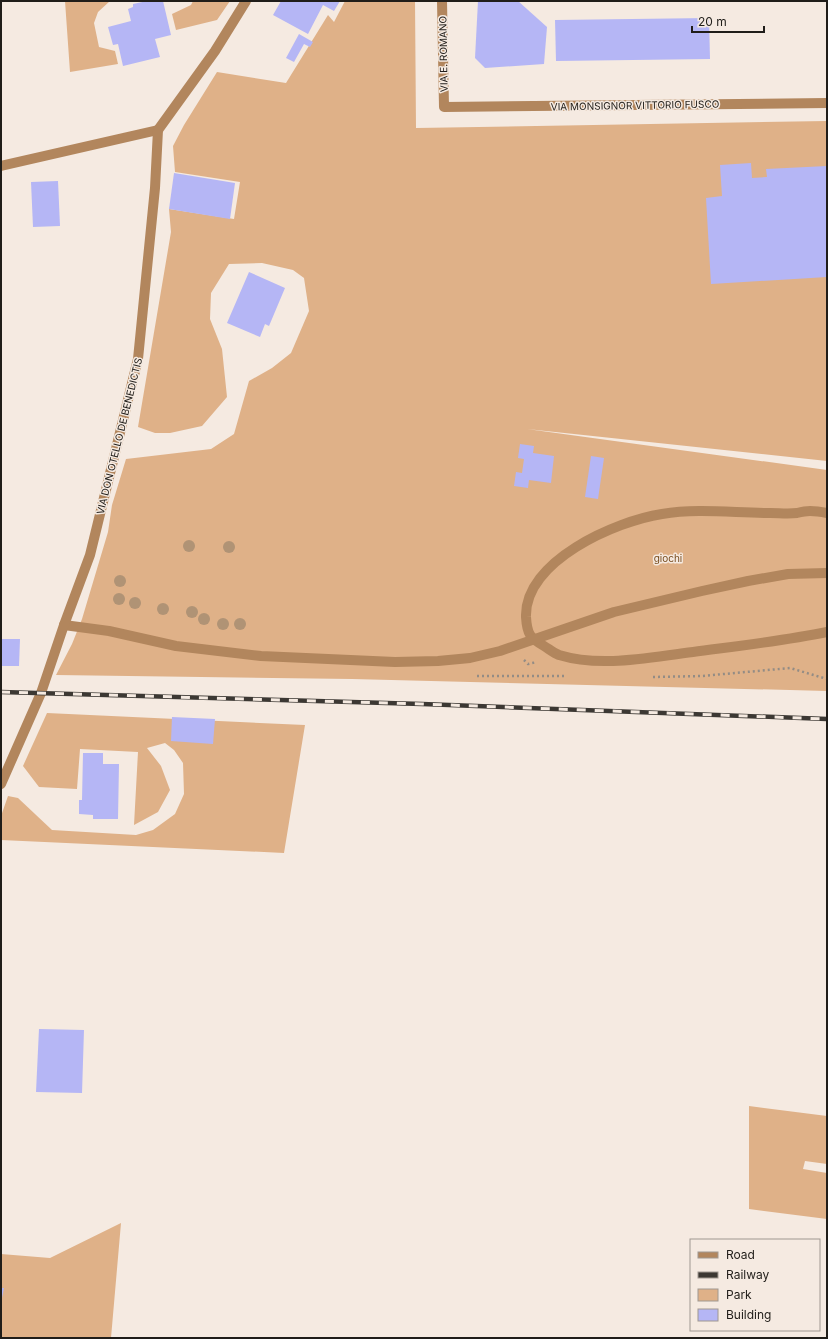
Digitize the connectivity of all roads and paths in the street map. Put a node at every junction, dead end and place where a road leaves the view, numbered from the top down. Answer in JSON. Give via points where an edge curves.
{"nodes":[{"id":1,"x":246,"y":1,"type":"edge"},
{"id":2,"x":442,"y":1,"type":"edge"},
{"id":3,"x":827,"y":103,"type":"edge"},
{"id":4,"x":444,"y":108,"type":"joint"},
{"id":5,"x":158,"y":130,"type":"junction"},
{"id":6,"x":1,"y":166,"type":"edge"},
{"id":7,"x":827,"y":513,"type":"edge"},
{"id":8,"x":827,"y":573,"type":"edge"},
{"id":9,"x":64,"y":625,"type":"junction"},
{"id":10,"x":827,"y":632,"type":"edge"},
{"id":11,"x":534,"y":640,"type":"junction"},
{"id":12,"x":1,"y":784,"type":"edge"}],
"edges":[{"from":1,"to":5,"type":"street"},
{"from":2,"to":4,"type":"street","name":"VIA E. ROMANO"},
{"from":3,"to":4,"type":"street","name":"VIA MONSIGNOR VITTORIO FUSCO"},
{"from":5,"to":6,"type":"street"},
{"from":5,"to":9,"type":"street","name":"VIA DON OTELLO DE BENEDICTIS","via":[[155,188],[138,359],[90,555]]},
{"from":7,"to":11,"type":"street","via":[[810,510],[796,513],[706,510],[662,514],[628,522],[577,546],[547,571],[535,586],[528,599],[526,612],[527,628]]},
{"from":8,"to":11,"type":"street","via":[[788,574],[748,580],[614,612]]},
{"from":9,"to":11,"type":"street","via":[[214,651],[261,656],[395,662],[470,658]]},
{"from":9,"to":12,"type":"street","name":"VIA DON OTELLO DE BENEDICTIS","via":[[41,693]]},
{"from":10,"to":11,"type":"street","via":[[663,656],[590,661],[557,654]]}]}
